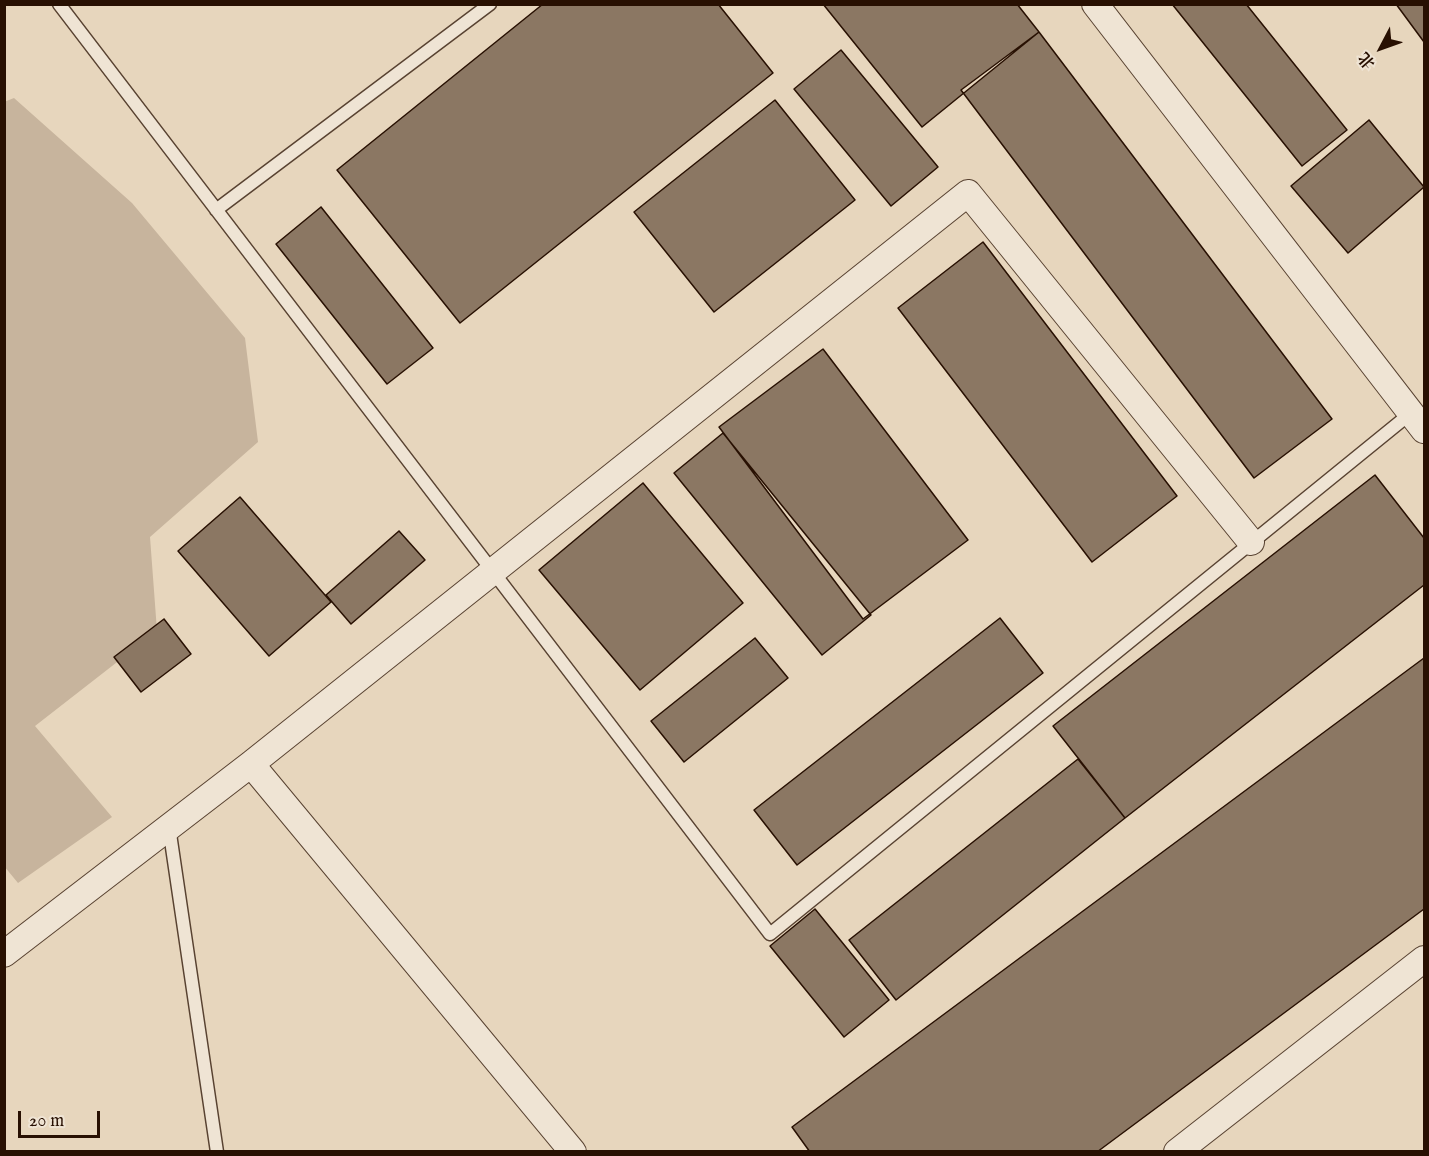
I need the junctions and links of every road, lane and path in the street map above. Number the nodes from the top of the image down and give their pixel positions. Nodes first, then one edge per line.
1 (59, 4) edge
2 (490, 4) edge
3 (1095, 4) edge
4 (216, 210) junction
5 (1418, 422) edge
6 (1251, 542) junction
7 (492, 572) junction
8 (251, 764) junction
9 (169, 827) junction
10 (4, 954) edge
11 (1425, 959) edge
12 (1189, 1148) edge
13 (217, 1152) edge
14 (573, 1152) edge

1 - 4 lane
2 - 4 lane
3 - 5 street
4 - 7 lane
5 - 6 lane
6 - 7 street
6 - 7 lane
7 - 8 street
8 - 9 street
8 - 14 street
9 - 10 street
9 - 13 lane
11 - 12 street

